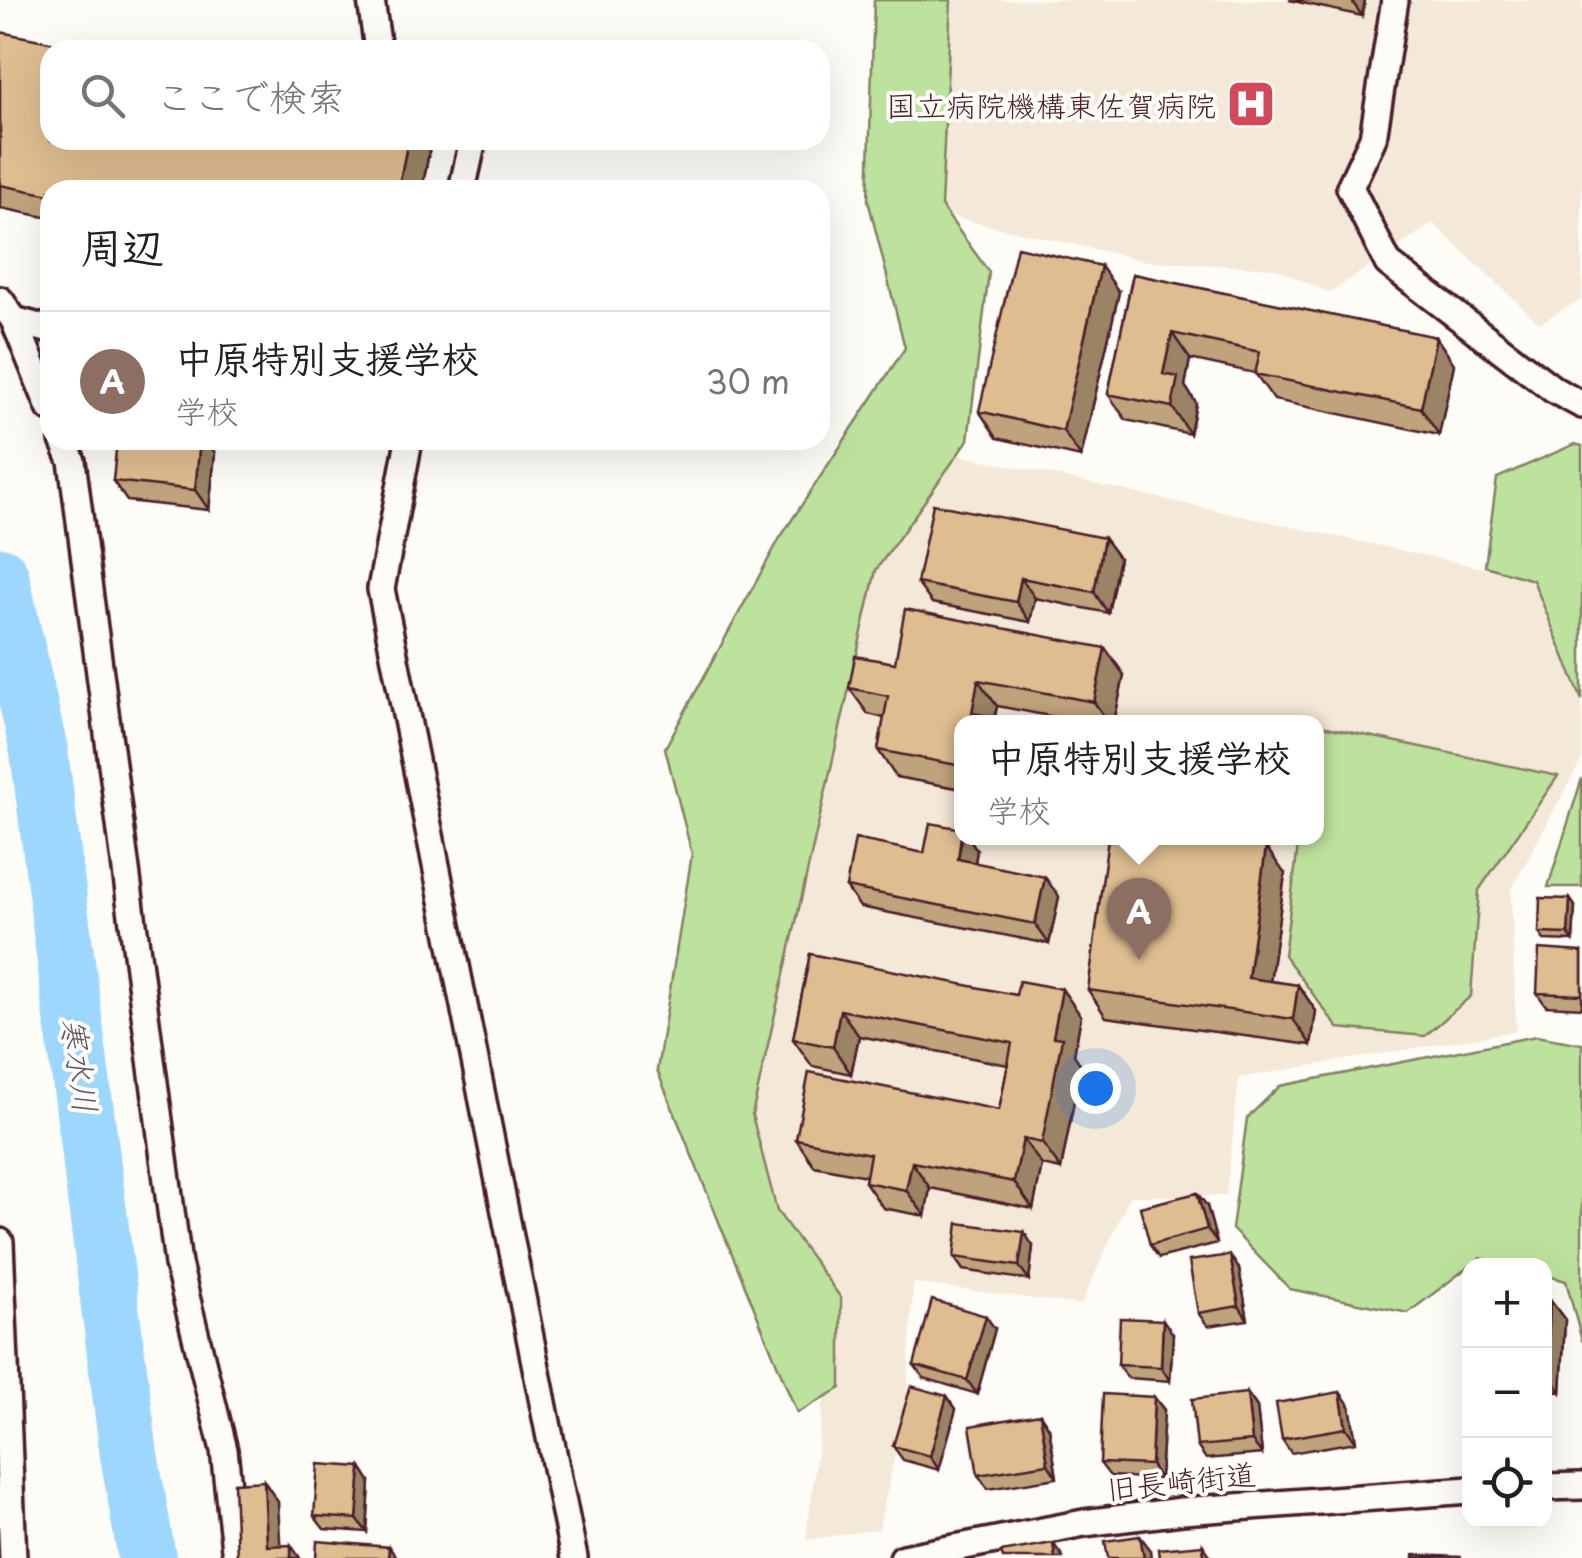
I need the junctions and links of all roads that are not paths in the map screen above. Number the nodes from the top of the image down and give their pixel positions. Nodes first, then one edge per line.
1 (371, 0) edge
2 (1394, 0) edge
3 (377, 40) edge
4 (471, 150) edge
5 (464, 180) edge
6 (7, 310) edge
7 (40, 325) edge
8 (40, 385) edge
9 (1582, 405) edge
10 (66, 450) edge
11 (407, 450) edge
12 (0, 1242) edge
13 (1582, 1486) edge
14 (1552, 1487) edge
15 (1462, 1491) edge
16 (14, 1558) edge
17 (236, 1558) edge
18 (574, 1558) edge
19 (903, 1558) edge

1 - 3 street
2 - 9 street
4 - 5 street
6 - 7 street
6 - 8 street
10 - 17 street
11 - 18 street
12 - 16 street
13 - 14 street
15 - 19 street, 旧長崎街道

